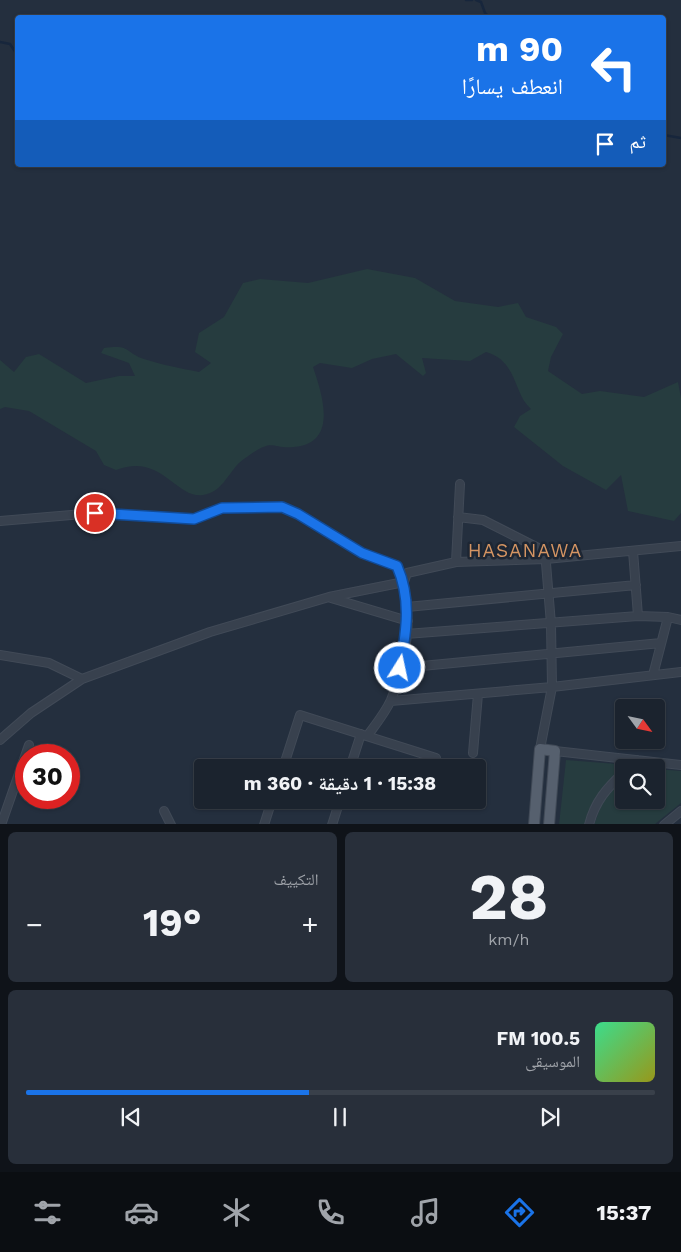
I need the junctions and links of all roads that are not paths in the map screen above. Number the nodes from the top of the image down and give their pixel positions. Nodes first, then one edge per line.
1 (460, 484) dead end
2 (458, 517) junction
3 (0, 520) edge
4 (681, 546) edge
5 (633, 551) junction
6 (545, 555) junction
7 (456, 562) junction
8 (404, 582) junction
9 (636, 585) junction
10 (549, 595) junction
11 (329, 597) junction
12 (407, 606) junction
13 (638, 616) junction
14 (668, 617) junction
15 (681, 620) edge
16 (408, 621) junction
17 (551, 624) junction
18 (406, 634) junction
19 (661, 643) junction
20 (0, 656) edge
21 (551, 656) junction
22 (400, 668) junction
23 (681, 672) edge
24 (653, 675) junction
25 (82, 679) junction
26 (552, 687) junction
27 (478, 694) junction
28 (391, 700) junction
29 (364, 735) junction
30 (0, 740) edge
31 (540, 749) junction
32 (555, 751) junction
33 (473, 753) dead end
34 (436, 758) dead end
35 (286, 759) edge
36 (354, 759) edge
37 (628, 759) edge
38 (665, 763) edge
39 (681, 765) edge
40 (615, 781) edge
41 (15, 784) edge
42 (269, 809) edge
43 (337, 809) edge
44 (164, 811) dead end
45 (681, 811) edge
46 (1, 824) edge
47 (171, 824) edge
48 (264, 824) edge
49 (332, 824) edge
50 (534, 824) edge
51 (550, 824) edge
52 (590, 824) edge
53 (664, 824) edge

1 - 2 street
2 - 6 street
2 - 7 street
3 - 8 street
4 - 5 street
5 - 6 street
5 - 9 street
6 - 7 street
6 - 10 street
7 - 8 street
8 - 11 street
8 - 12 street
9 - 10 street
9 - 13 street
10 - 12 street
10 - 17 street
11 - 16 street
11 - 25 street
12 - 16 street
13 - 14 street
13 - 17 street
14 - 15 street
14 - 19 street
16 - 18 street
17 - 18 street
17 - 21 street
18 - 22 street
19 - 21 street
19 - 24 street
20 - 25 street
21 - 22 street
21 - 26 street
22 - 28 street
23 - 24 street
24 - 26 street
25 - 30 street
26 - 27 street
26 - 31 street
27 - 28 street
27 - 33 street
28 - 29 street
29 - 34 street
29 - 35 street
29 - 36 street
31 - 32 main road
31 - 50 main road
32 - 37 street
32 - 51 main road
38 - 39 street
40 - 52 street
41 - 46 street
42 - 48 street
43 - 49 street
44 - 47 street
45 - 53 street

